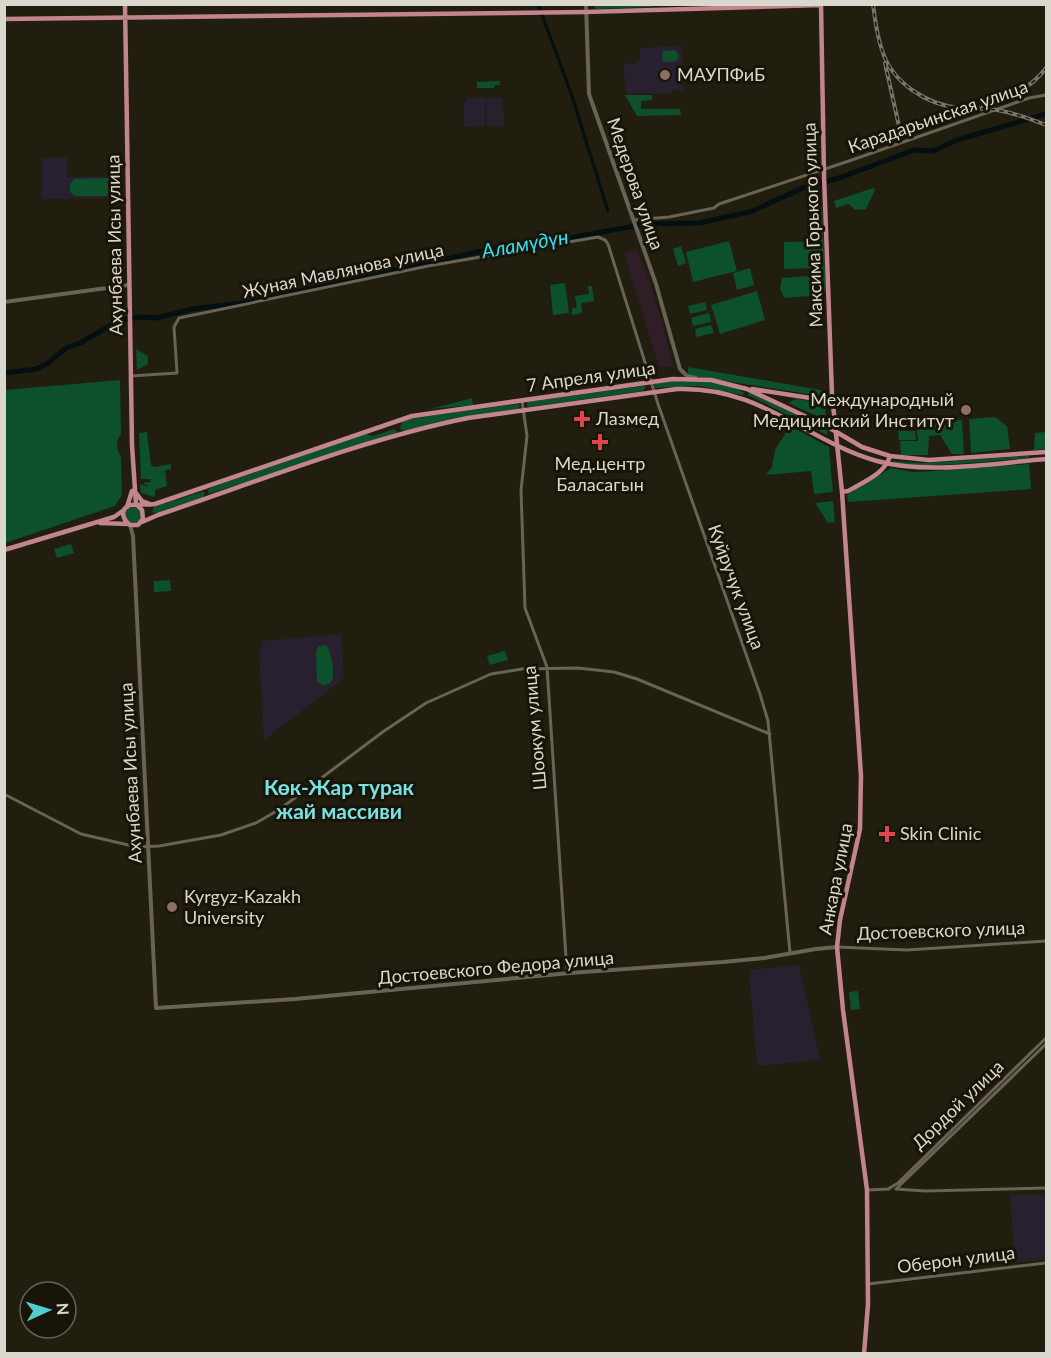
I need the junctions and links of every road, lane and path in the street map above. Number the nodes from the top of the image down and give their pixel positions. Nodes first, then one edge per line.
1 (125, 4) edge
2 (586, 4) edge
3 (821, 5) edge
4 (586, 12) junction
5 (125, 18) junction
6 (4, 19) edge
7 (1047, 95) edge
8 (824, 172) junction
9 (632, 221) junction
10 (605, 240) joint
11 (129, 285) junction
12 (4, 302) edge
13 (680, 369) junction
14 (131, 376) junction
15 (673, 379) junction
16 (700, 380) junction
17 (650, 382) junction
18 (747, 389) junction
19 (654, 392) junction
20 (832, 395) junction
21 (745, 398) junction
22 (522, 401) junction
23 (524, 410) junction
24 (393, 422) junction
25 (835, 432) junction
26 (398, 435) junction
27 (836, 444) junction
28 (1047, 452) edge
29 (1034, 453) junction
30 (890, 456) junction
31 (1047, 459) edge
32 (1034, 460) junction
33 (888, 464) junction
34 (133, 485) junction
35 (205, 488) junction
36 (842, 492) junction
37 (208, 498) junction
38 (152, 505) junction
39 (137, 506) junction
40 (126, 508) junction
41 (91, 524) junction
42 (139, 524) junction
43 (129, 525) junction
44 (133, 536) junction
45 (4, 550) edge
46 (547, 668) junction
47 (770, 734) junction
48 (4, 794) edge
49 (148, 847) junction
50 (1047, 941) edge
51 (837, 947) junction
52 (790, 954) junction
53 (567, 975) junction
54 (156, 1008) joint
55 (1047, 1038) edge
56 (1047, 1044) edge
57 (898, 1188) junction
58 (1047, 1188) edge
59 (888, 1189) junction
60 (867, 1190) junction
61 (1047, 1263) edge
62 (868, 1284) junction
63 (864, 1353) edge

1 - 5 main road, Ахунбаева Исы улица
2 - 4 main road, Медерова улица
3 - 4 main road
3 - 8 main road, Максима Горького улица
4 - 5 main road
4 - 9 main road, Медерова улица
5 - 6 main road
5 - 11 main road, Ахунбаева Исы улица
7 - 8 street, Карадарьинская улица
8 - 9 street, Карадарьинская улица
8 - 20 main road, Максима Горького улица
9 - 13 main road, Медерова улица
10 - 14 street, Жуная Мавлянова улица
10 - 17 street, Куйручук улица
11 - 12 main road
11 - 14 main road, Ахунбаева Исы улица
13 - 15 main road
13 - 16 main road
14 - 34 main road, Ахунбаева Исы улица
15 - 16 main road, 7 Апреля улица
15 - 17 main road, 7 Апреля улица
16 - 18 main road, 7 Апреля улица
17 - 19 street, Куйручук улица
17 - 22 main road, 7 Апреля улица
18 - 20 main road
18 - 21 main road
18 - 25 main road, 7 Апреля улица
19 - 21 main road, 7 Апреля улица
19 - 23 main road, 7 Апреля улица
19 - 47 street, Куйручук улица
20 - 25 main road, Максима Горького улица
21 - 27 main road, 7 Апреля улица
22 - 23 street, Шоокум улица
22 - 24 main road, 7 Апреля улица
23 - 26 main road, 7 Апреля улица
23 - 46 street, Шоокум улица
24 - 26 main road
24 - 35 main road, 7 Апреля улица
25 - 27 main road, Максима Горького улица
25 - 30 main road, 7 Апреля улица
26 - 37 main road, 7 Апреля улица
27 - 33 main road, 7 Апреля улица
27 - 36 main road, Анкара улица
28 - 29 main road, 7 Апреля улица
29 - 30 main road, 7 Апреля улица
29 - 32 main road
30 - 33 main road
31 - 32 main road, 7 Апреля улица
32 - 33 main road, 7 Апреля улица
33 - 36 main road
34 - 38 main road
34 - 39 main road, Ахунбаева Исы улица
34 - 40 main road, Ахунбаева Исы улица
35 - 37 main road
35 - 38 main road, 7 Апреля улица
36 - 51 main road, Анкара улица
37 - 42 main road, 7 Апреля улица
38 - 39 main road, 7 Апреля улица
39 - 40 main road
39 - 42 main road
40 - 41 main road
40 - 43 main road
41 - 43 main road
41 - 45 main road
42 - 43 main road
42 - 44 main road, Ахунбаева Исы улица
43 - 44 main road, Ахунбаева Исы улица
44 - 49 main road, Ахунбаева Исы улица
46 - 47 street
46 - 49 street
46 - 53 street, Шоокум улица
47 - 52 street, Куйручук улица
48 - 49 street
49 - 54 main road, Ахунбаева Исы улица
50 - 51 street, Достоевского улица
51 - 52 main road, Достоевского Федора улица
51 - 60 main road, Анкара улица
52 - 53 main road, Достоевского Федора улица
53 - 54 main road, Достоевского Федора улица
55 - 59 street, Дордой улица
56 - 57 street, Дордой улица
57 - 58 street
57 - 59 street
59 - 60 street
60 - 62 main road, Анкара улица
61 - 62 street, Оберон улица
62 - 63 main road, Анкара улица

